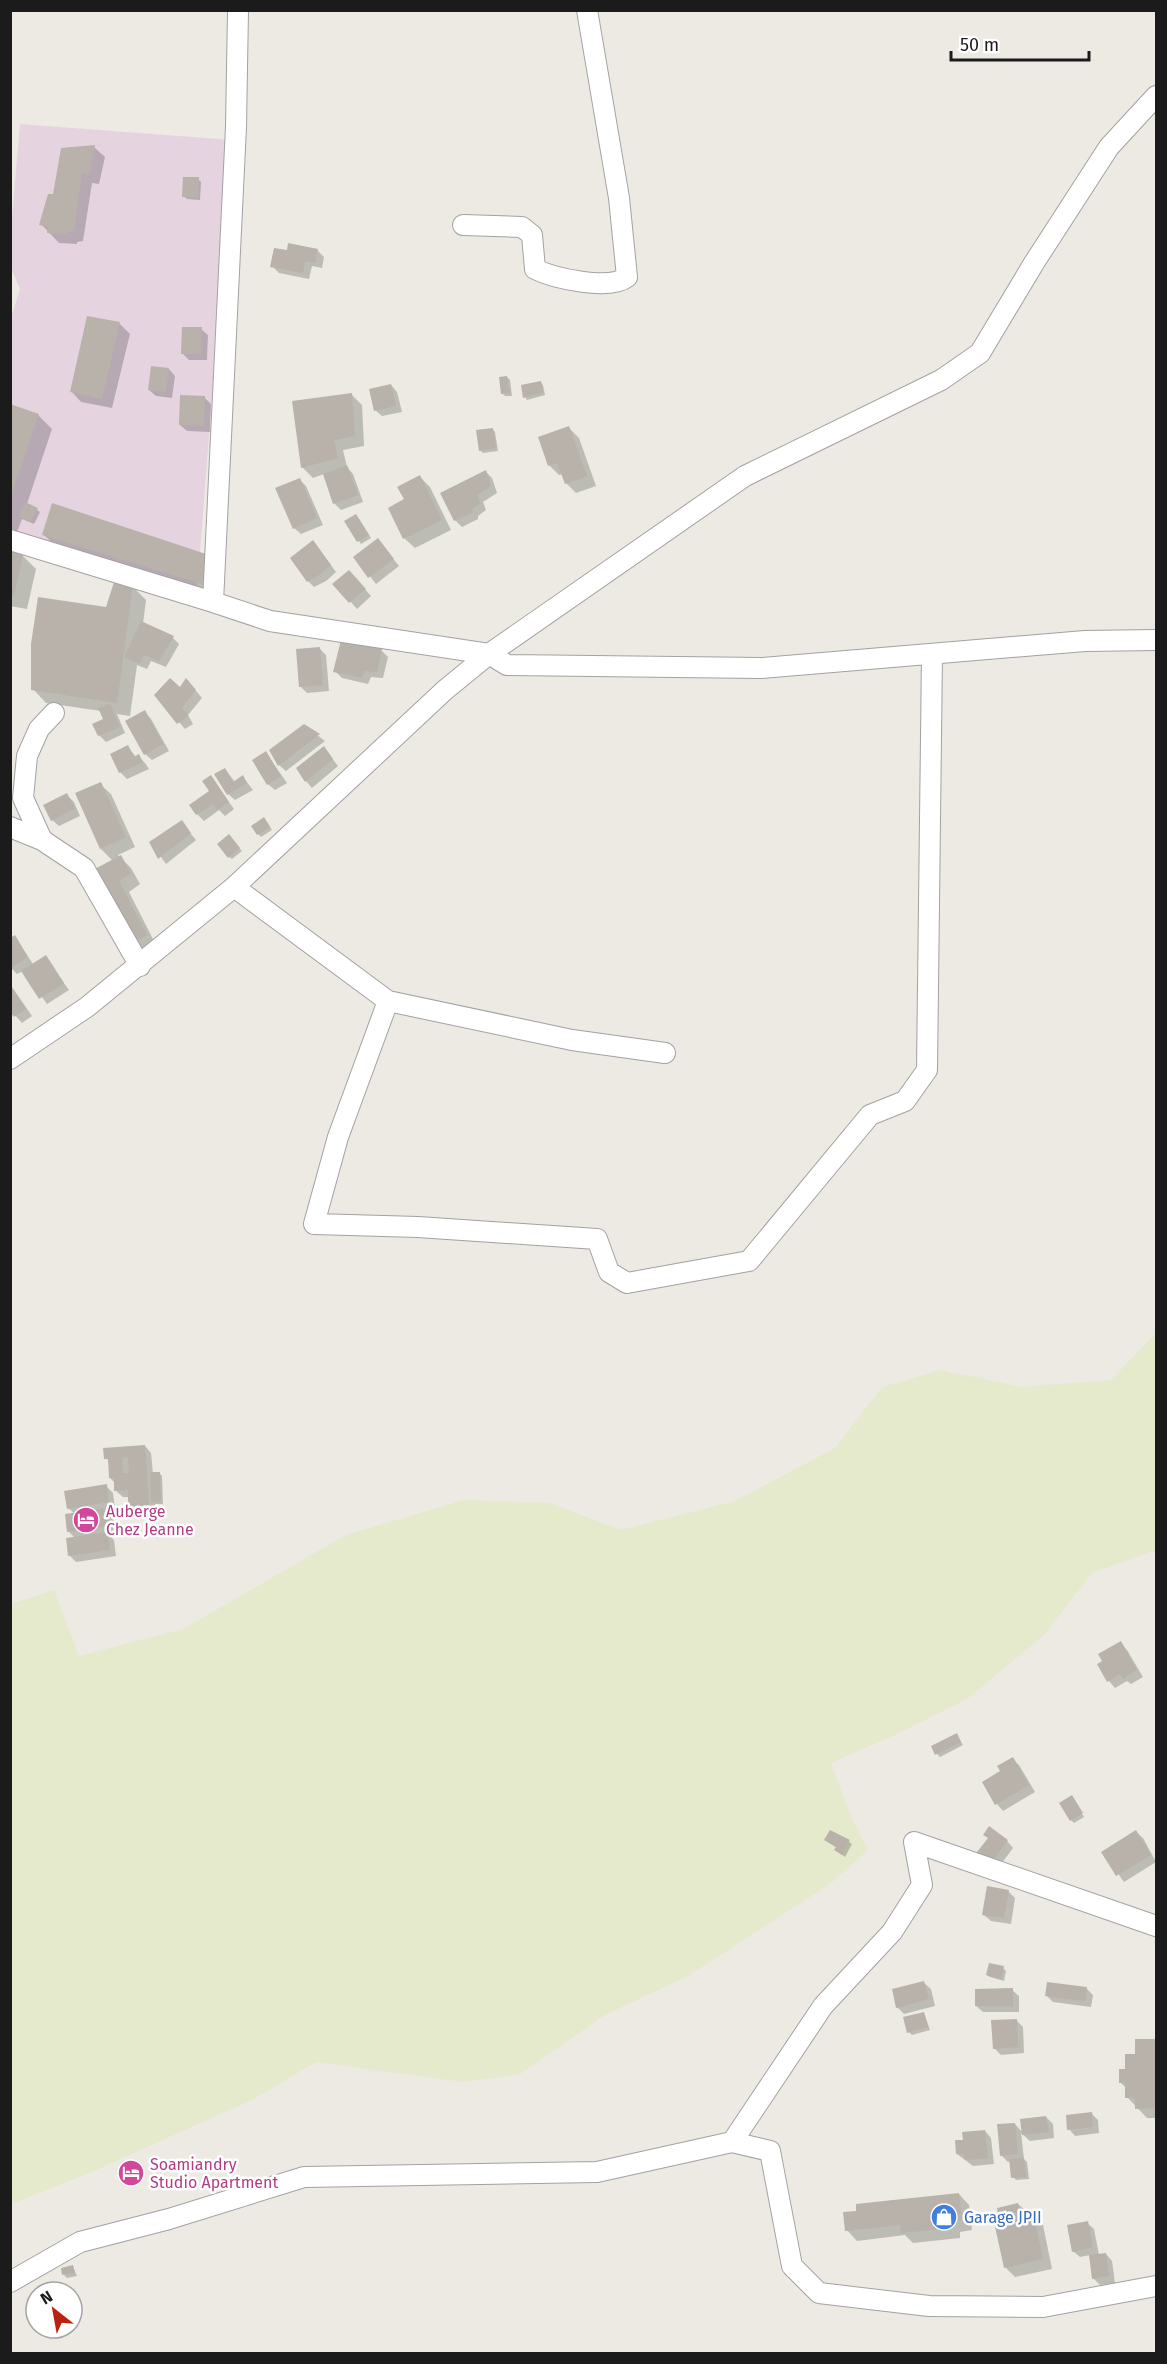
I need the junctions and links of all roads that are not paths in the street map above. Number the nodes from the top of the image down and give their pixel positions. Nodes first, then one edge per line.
1 (238, 10) edge
2 (587, 10) edge
3 (1156, 96) edge
4 (463, 225) dead end
5 (10, 540) edge
6 (213, 602) junction
7 (1156, 640) edge
8 (489, 654) junction
9 (932, 654) junction
10 (54, 713) dead end
11 (10, 827) edge
12 (42, 840) junction
13 (234, 887) junction
14 (140, 966) junction
15 (388, 1001) junction
16 (664, 1053) dead end
17 (10, 1059) edge
18 (1156, 1926) edge
19 (732, 2142) junction
20 (10, 2282) edge
21 (1156, 2286) edge

1 - 6 street
2 - 4 street
3 - 8 street
5 - 6 street
6 - 8 street
7 - 9 street
8 - 9 street
8 - 13 street
9 - 15 street
10 - 12 street
11 - 12 street
12 - 14 street
13 - 14 street
13 - 15 street
14 - 17 street
15 - 16 street
18 - 19 street
19 - 20 street
19 - 21 street

